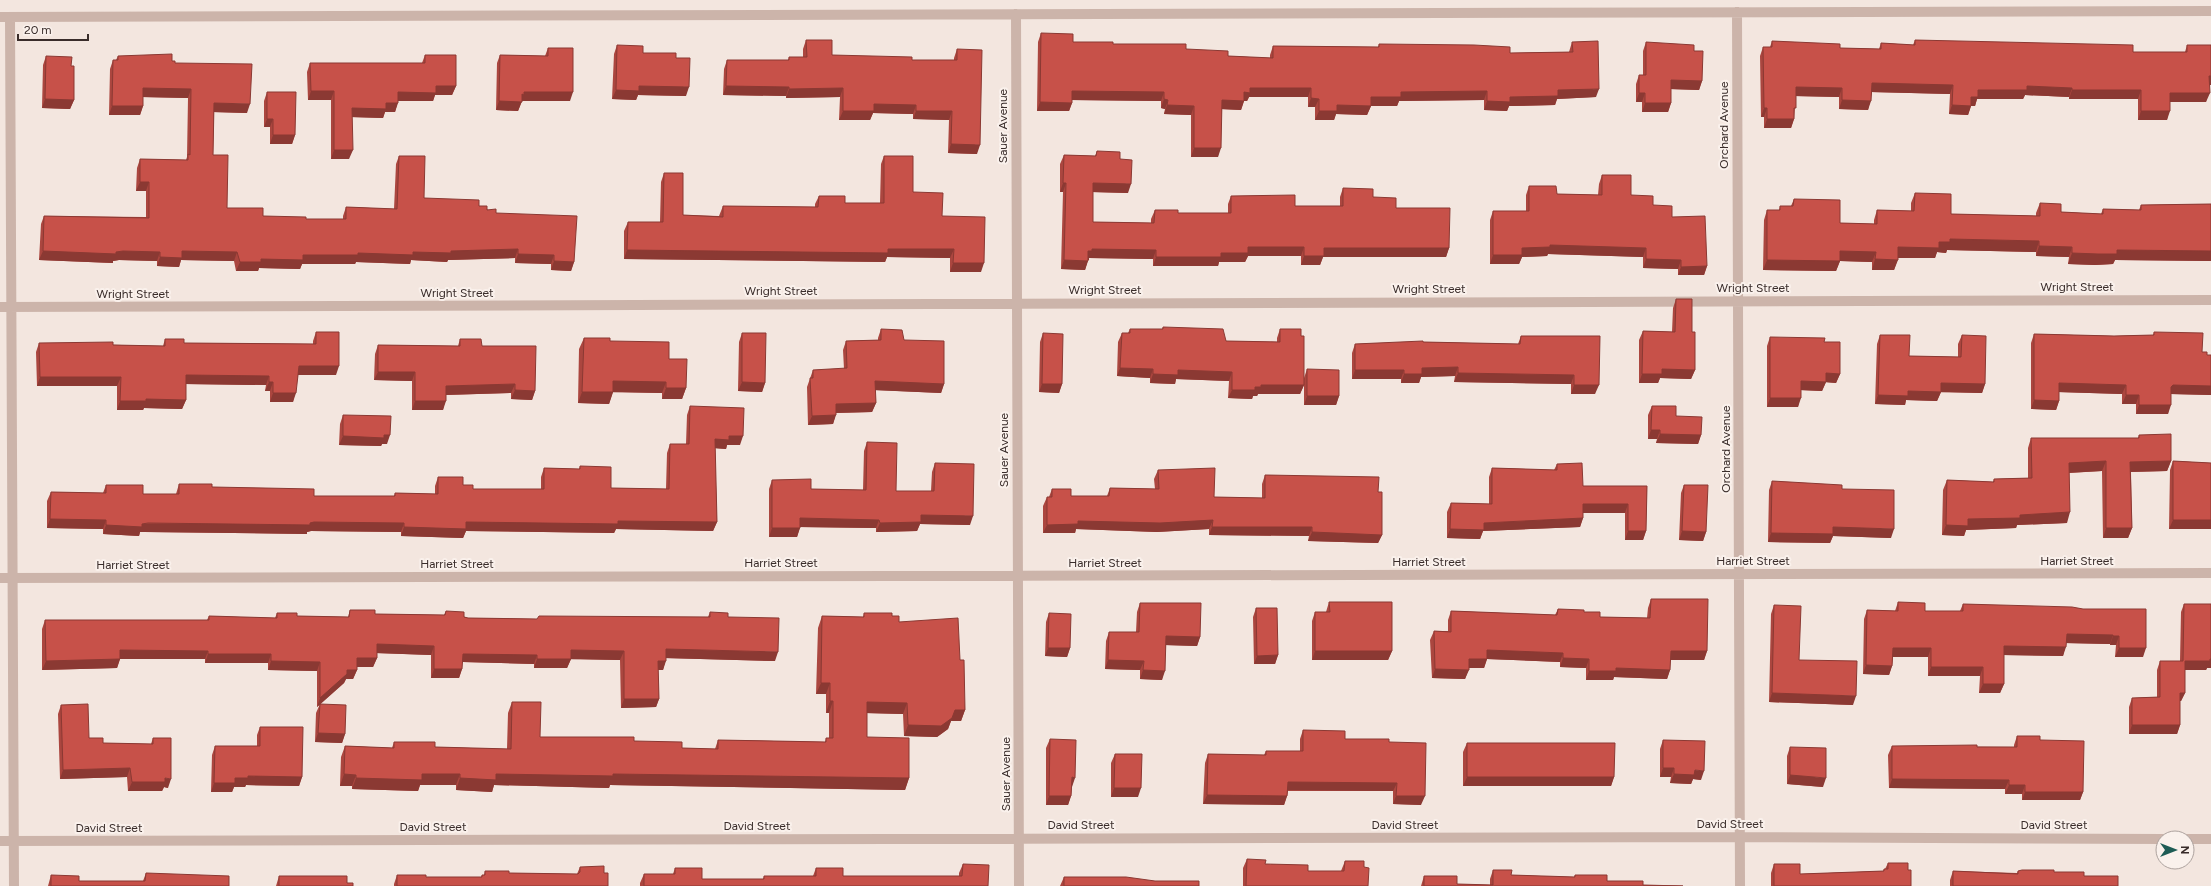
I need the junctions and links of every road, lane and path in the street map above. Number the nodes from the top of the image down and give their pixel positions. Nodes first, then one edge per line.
1 (2211, 11) edge
2 (1736, 12) junction
3 (1016, 14) junction
4 (5, 17) edge
5 (2211, 300) edge
6 (1738, 302) junction
7 (1017, 303) junction
8 (0, 308) edge
9 (12, 308) junction
10 (2211, 573) edge
11 (1739, 574) junction
12 (1017, 576) junction
13 (0, 578) edge
14 (13, 578) junction
15 (1740, 837) junction
16 (1019, 838) junction
17 (2155, 839) edge
18 (2195, 839) edge
19 (2211, 839) edge
20 (0, 841) edge
21 (14, 841) junction
22 (14, 886) edge
23 (1019, 886) edge
24 (1740, 886) edge

1 - 2 street
2 - 3 street
2 - 6 street, Orchard Avenue
3 - 4 street
3 - 7 street, Sauer Avenue
4 - 9 street
5 - 6 street, Wright Street
6 - 7 street, Wright Street
6 - 11 street, Orchard Avenue
7 - 9 street, Wright Street
7 - 12 street, Sauer Avenue
8 - 9 street, Wright Street
9 - 14 street
10 - 11 street, Harriet Street
11 - 12 street, Harriet Street
11 - 15 street, Orchard Avenue
12 - 14 street, Harriet Street
12 - 16 street, Sauer Avenue
13 - 14 street, Harriet Street
14 - 21 street
15 - 16 street, David Street
15 - 17 street, David Street
15 - 24 street, Orchard Avenue
16 - 21 street, David Street
16 - 23 street, Sauer Avenue
18 - 19 street
20 - 21 street, David Street
21 - 22 street

